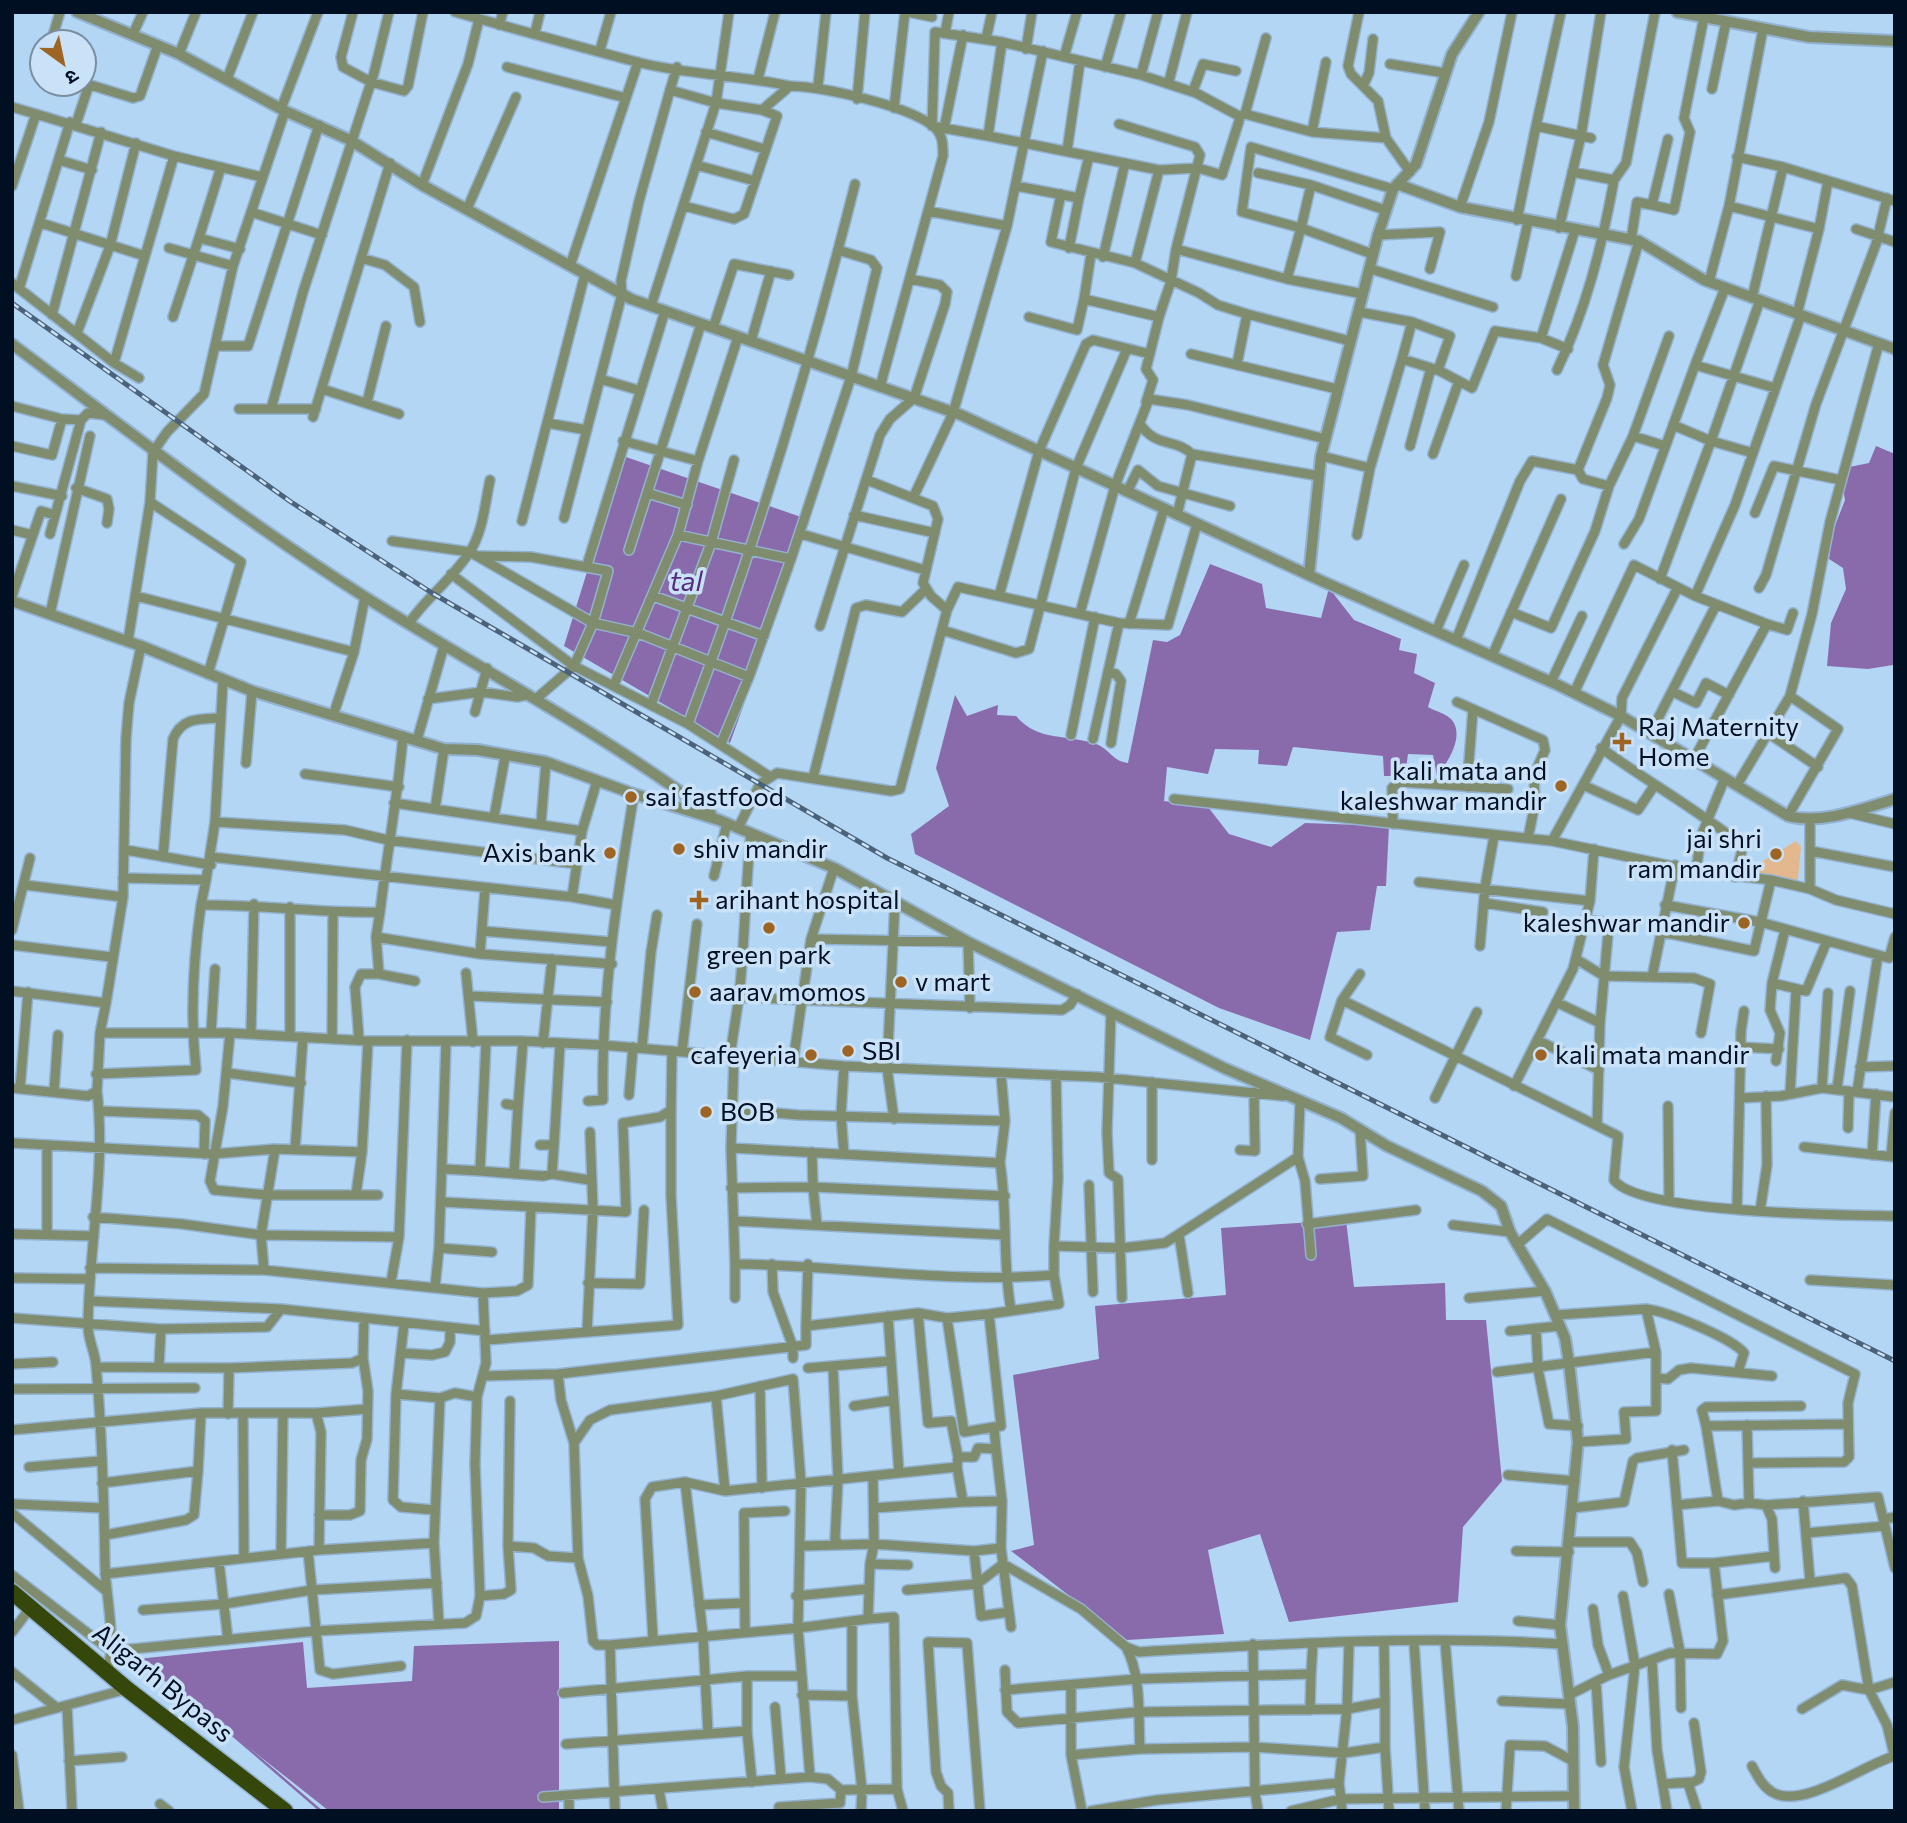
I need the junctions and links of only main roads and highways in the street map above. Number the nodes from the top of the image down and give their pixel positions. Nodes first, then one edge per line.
1 (12, 1592) edge
2 (285, 1811) edge

1 - 2 highway, Aligarh Bypass

